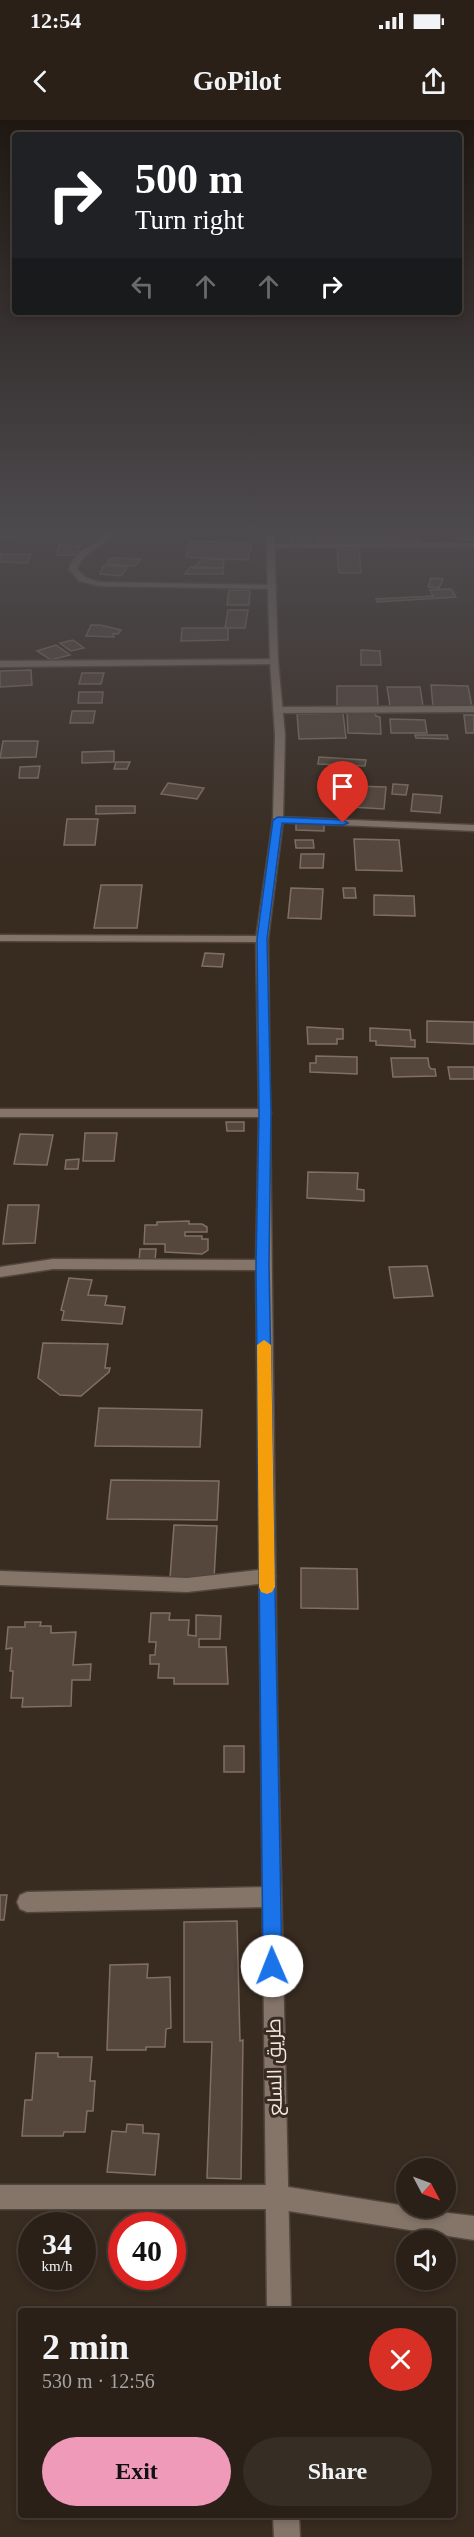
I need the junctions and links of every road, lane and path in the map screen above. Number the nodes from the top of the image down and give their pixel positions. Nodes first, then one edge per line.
1 (274, 641) edge
2 (274, 661) junction
3 (0, 664) edge
4 (474, 709) edge
5 (278, 710) junction
6 (278, 820) junction
7 (474, 828) edge
8 (0, 939) edge
9 (262, 939) junction
10 (0, 1113) edge
11 (265, 1113) junction
12 (263, 1265) junction
13 (0, 1272) edge
14 (267, 1576) junction
15 (0, 1578) edge
16 (271, 1897) junction
17 (27, 1902) dead end
18 (276, 2196) junction
19 (0, 2197) edge
20 (474, 2228) edge
21 (279, 2308) edge
22 (286, 2518) edge
23 (287, 2537) edge

1 - 2 street, طريق السلع
2 - 3 street
2 - 5 street, طريق السلع
4 - 5 street
5 - 6 street, طريق السلع
6 - 7 street
6 - 9 street, طريق السلع
8 - 9 street
9 - 11 street, طريق السلع
10 - 11 street
11 - 12 street, طريق السلع
12 - 13 street
12 - 14 street, طريق السلع
14 - 15 street
14 - 16 street, طريق السلع
16 - 17 street
16 - 18 street, طريق السلع
18 - 19 street
18 - 20 street
18 - 21 street, طريق السلع
22 - 23 street

